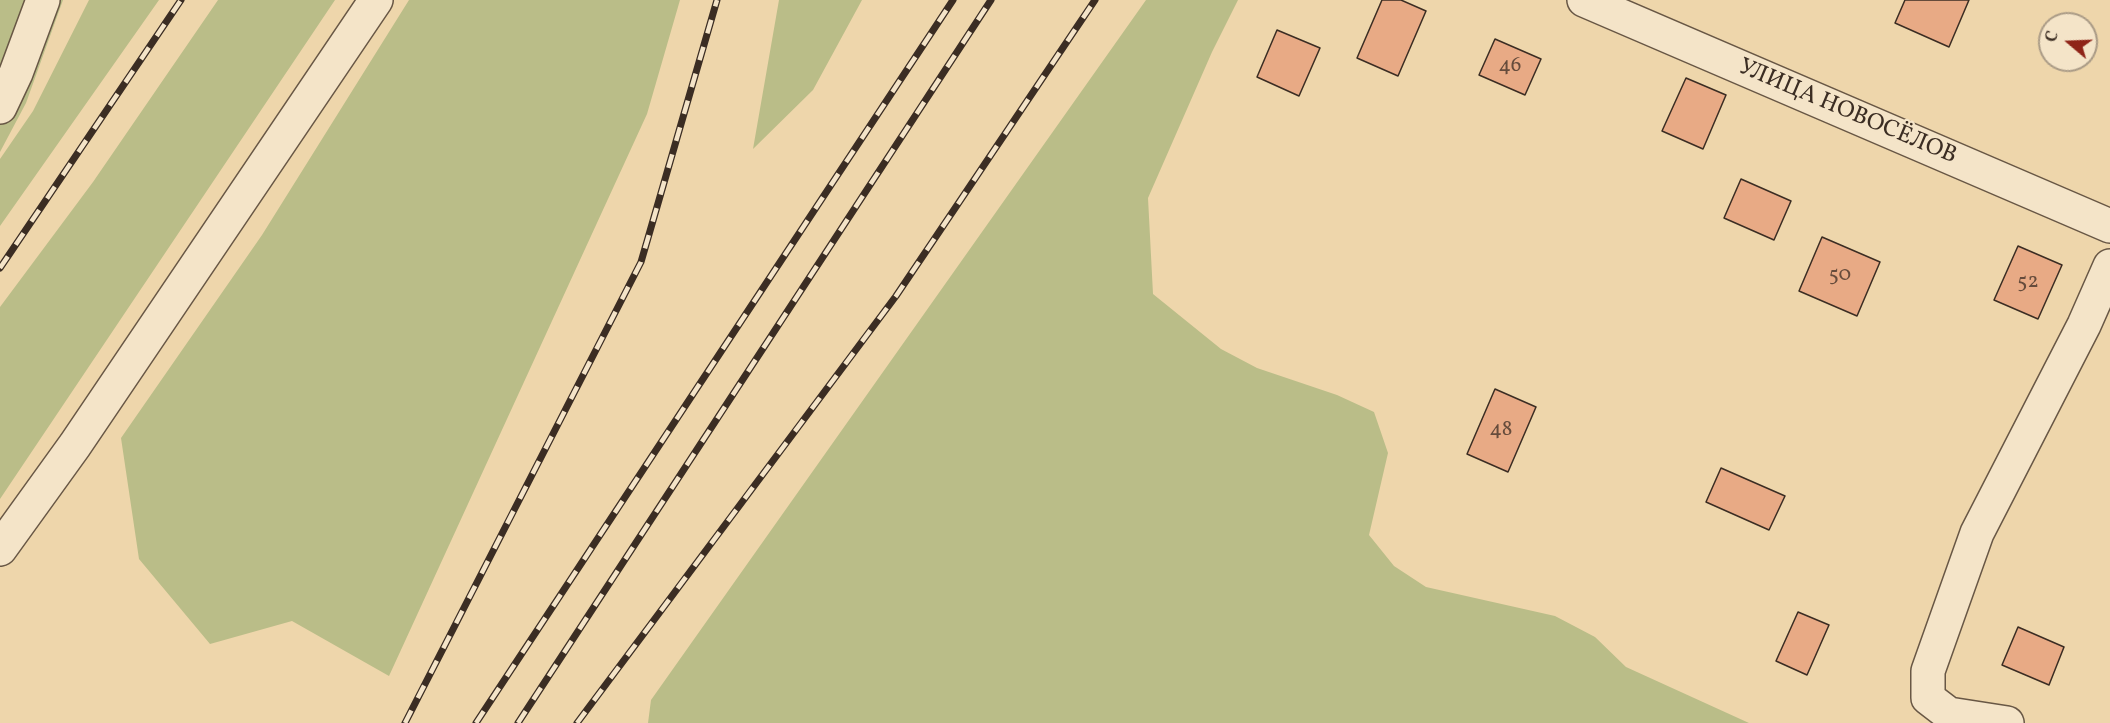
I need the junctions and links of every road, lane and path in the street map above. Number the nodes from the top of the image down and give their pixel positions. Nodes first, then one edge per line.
1 (43, 0) edge
2 (376, 0) edge
3 (1584, 0) edge
4 (0, 107) edge
5 (2110, 226) edge
6 (2110, 266) edge
7 (0, 549) edge
8 (2007, 723) edge

1 - 4 street
2 - 7 street
3 - 5 street, УЛИЦА НОВОСЁЛОВ
6 - 8 street

